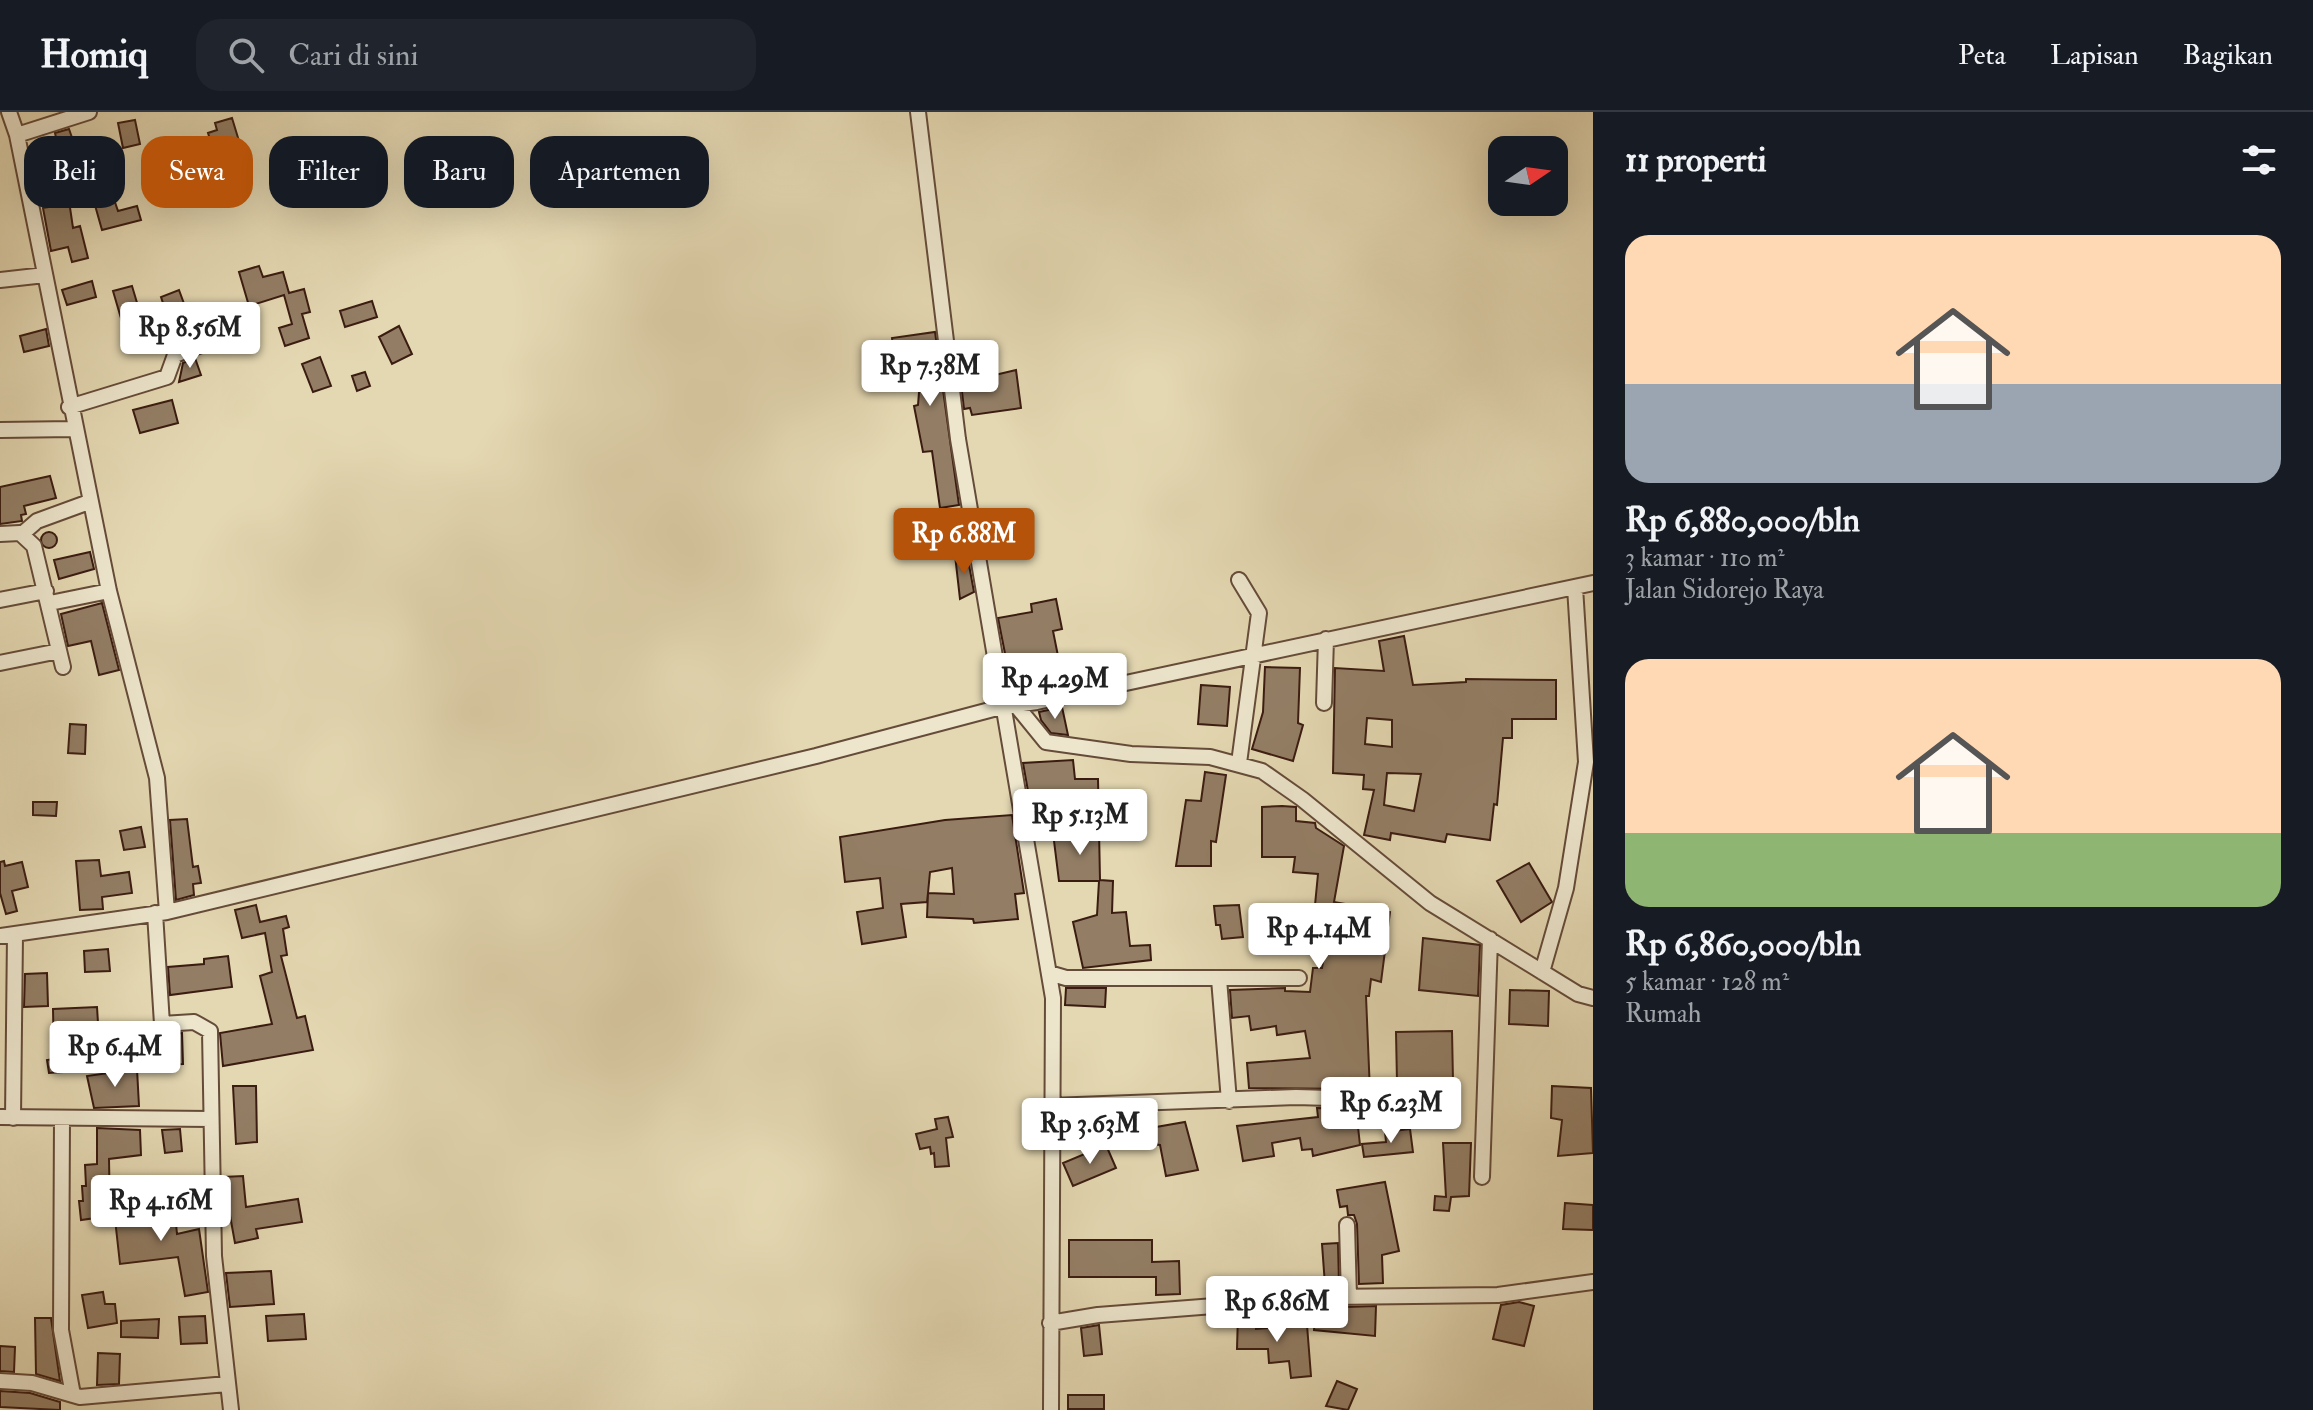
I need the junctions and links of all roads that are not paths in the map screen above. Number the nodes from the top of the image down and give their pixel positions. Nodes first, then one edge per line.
1 (9, 112) edge
2 (89, 112) edge
3 (918, 112) edge
4 (17, 135) junction
5 (45, 275) junction
6 (0, 280) edge
7 (206, 343) dead end
8 (69, 407) junction
9 (73, 429) junction
10 (0, 430) edge
11 (89, 502) junction
12 (0, 534) edge
13 (22, 534) junction
14 (1239, 580) dead end
15 (1593, 583) edge
16 (1575, 587) junction
17 (109, 591) junction
18 (48, 597) junction
19 (0, 600) edge
20 (1326, 639) junction
21 (59, 651) junction
22 (1255, 654) junction
23 (0, 663) edge
24 (63, 667) dead end
25 (1324, 703) dead end
26 (1008, 706) junction
27 (1239, 763) junction
28 (161, 912) junction
29 (7, 935) edge
30 (1490, 939) junction
31 (1542, 972) junction
32 (1049, 973) junction
33 (1299, 978) dead end
34 (1219, 979) junction
35 (1593, 998) edge
36 (1363, 1099) dead end
37 (1229, 1101) junction
38 (1050, 1106) junction
39 (6, 1118) edge
40 (62, 1119) junction
41 (211, 1119) junction
42 (1482, 1177) dead end
43 (1347, 1225) dead end
44 (1593, 1282) edge
45 (1349, 1297) junction
46 (1050, 1323) junction
47 (0, 1381) edge
48 (227, 1384) junction
49 (73, 1395) junction
50 (231, 1410) edge
51 (1051, 1410) edge

1 - 4 street
2 - 4 street
3 - 26 street
4 - 5 street
5 - 6 street
5 - 8 street
7 - 8 street
8 - 9 street
9 - 10 street
9 - 11 street
11 - 13 street
11 - 17 street
12 - 13 street
13 - 18 street
14 - 22 street
15 - 16 street
16 - 20 street
16 - 31 street
17 - 18 street
17 - 28 street
18 - 19 street
18 - 21 street
20 - 22 street
20 - 25 street
21 - 23 street
21 - 24 street
22 - 26 street
22 - 27 street
26 - 27 street
26 - 28 street
26 - 32 street
27 - 30 street
28 - 29 street
28 - 41 street
29 - 39 street
30 - 31 street
30 - 42 street
31 - 35 street
32 - 34 street
32 - 38 street
33 - 34 street
34 - 37 street
36 - 37 street
37 - 38 street
38 - 46 street
39 - 40 street
40 - 41 street
40 - 49 street
41 - 48 street
43 - 45 street
44 - 45 street
45 - 46 street
46 - 51 street
47 - 49 street
48 - 49 street
48 - 50 street

